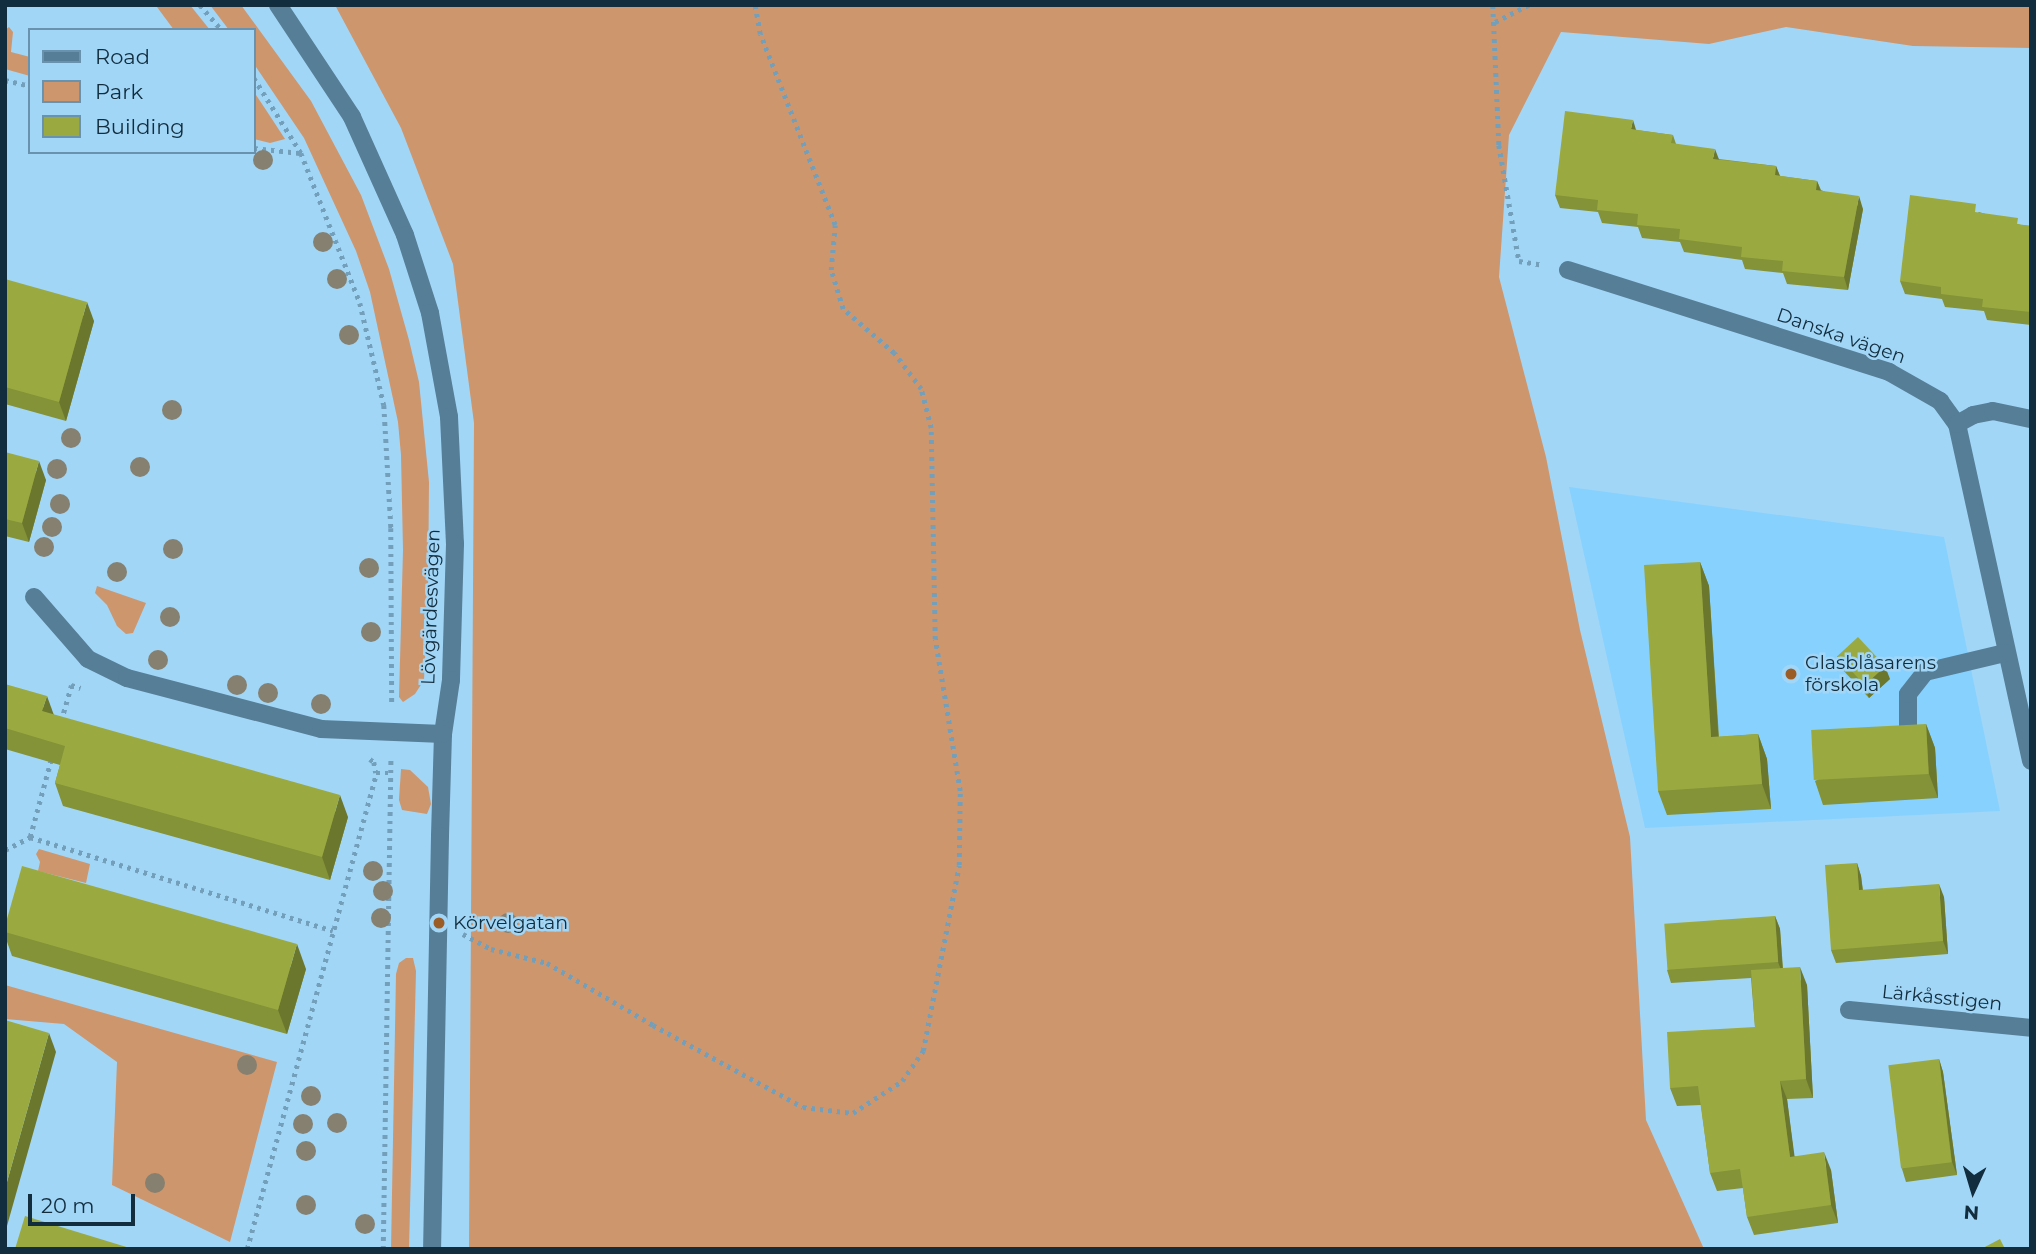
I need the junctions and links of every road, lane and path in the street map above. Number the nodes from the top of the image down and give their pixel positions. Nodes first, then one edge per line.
1 (200, 5) edge
2 (278, 5) edge
3 (755, 5) edge
4 (1493, 5) edge
5 (1529, 5) edge
6 (1495, 22) junction
7 (220, 28) edge
8 (5, 80) edge
9 (256, 81) edge
10 (28, 86) edge
11 (256, 148) edge
12 (301, 153) junction
13 (1568, 270) joint
14 (2031, 419) edge
15 (1958, 424) junction
16 (34, 597) dead end
17 (2005, 653) junction
18 (84, 689) dead end
19 (61, 723) edge
20 (1908, 727) edge
21 (392, 734) junction
22 (443, 734) junction
23 (54, 748) edge
24 (362, 757) dead end
25 (2031, 761) edge
26 (376, 773) junction
27 (391, 773) junction
28 (30, 837) junction
29 (5, 850) edge
30 (334, 931) junction
31 (461, 932) dead end
32 (1849, 1010) dead end
33 (2031, 1028) edge
34 (247, 1249) edge
35 (383, 1249) edge
36 (432, 1249) edge

1 - 7 path
2 - 22 street, Lövgärdesvägen
3 - 31 path
4 - 6 path
5 - 6 path
6 - 13 path
8 - 10 path
9 - 12 path
11 - 12 path
12 - 21 path
13 - 15 street, Danska vägen
14 - 15 street
15 - 17 street
16 - 21 street
17 - 20 street
17 - 25 street
18 - 19 path
21 - 22 street
21 - 27 path
22 - 36 street, Lövgärdesvägen
23 - 28 path
24 - 26 path
26 - 27 path
26 - 30 path
27 - 35 path
28 - 29 path
28 - 30 path
30 - 34 path
32 - 33 street, Lärkåsstigen

